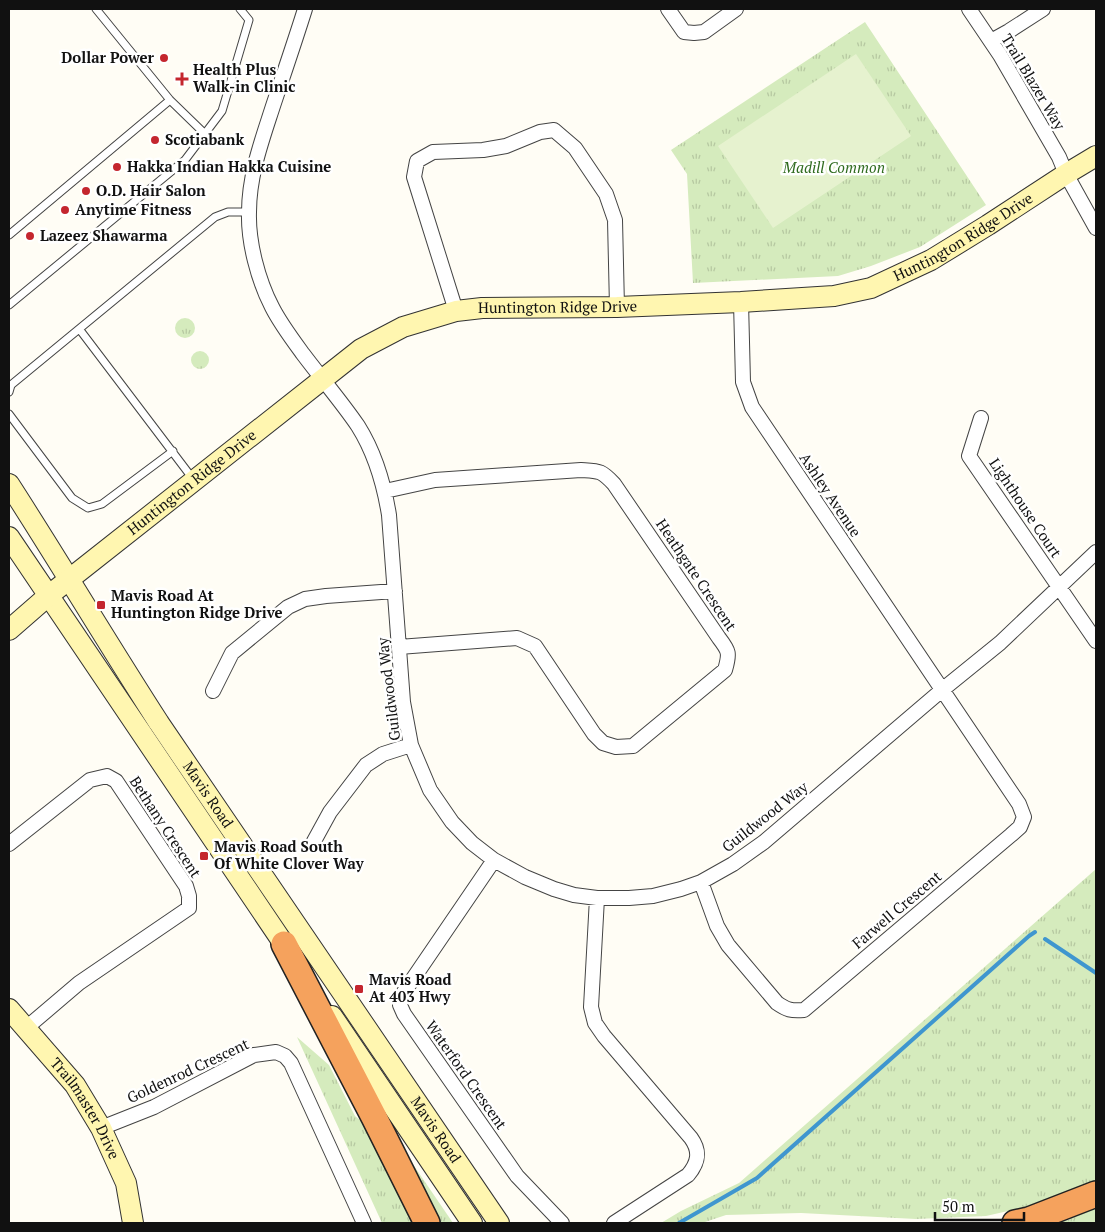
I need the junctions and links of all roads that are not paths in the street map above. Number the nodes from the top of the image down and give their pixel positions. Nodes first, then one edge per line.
1 (96, 9) edge
2 (240, 9) edge
3 (305, 9) edge
4 (668, 9) edge
5 (736, 9) edge
6 (969, 9) edge
7 (1043, 9) edge
8 (991, 42) junction
9 (170, 100) junction
10 (204, 133) junction
11 (1096, 156) edge
12 (1066, 174) junction
13 (249, 212) junction
14 (1096, 228) edge
15 (9, 235) edge
16 (741, 302) junction
17 (9, 305) edge
18 (617, 307) junction
19 (456, 311) junction
20 (80, 330) junction
21 (323, 379) junction
22 (9, 392) edge
23 (9, 414) edge
24 (981, 418) dead end
25 (172, 451) junction
26 (194, 481) junction
27 (9, 484) edge
28 (385, 491) junction
29 (9, 537) edge
30 (1096, 552) edge
31 (70, 579) junction
32 (1059, 587) junction
33 (395, 591) junction
34 (48, 596) junction
35 (9, 630) edge
36 (1096, 641) edge
37 (399, 647) junction
38 (942, 690) junction
39 (213, 691) dead end
40 (411, 745) junction
41 (313, 843) dead end
42 (9, 844) edge
43 (494, 860) junction
44 (701, 882) junction
45 (596, 898) junction
46 (284, 944) junction
47 (9, 1009) edge
48 (25, 1029) junction
49 (101, 1128) junction
50 (1096, 1194) edge
51 (133, 1223) edge
52 (364, 1223) edge
53 (427, 1223) edge
54 (472, 1223) edge
55 (499, 1223) edge
56 (562, 1223) edge
57 (614, 1223) edge
58 (1015, 1223) edge

1 - 9 lane
2 - 10 lane
3 - 13 street, Guildwood Way
4 - 5 street
6 - 8 street, Trail Blazer Way
7 - 8 street
8 - 12 street, Trail Blazer Way
9 - 10 lane
9 - 15 lane
10 - 17 lane
11 - 12 main road, Huntington Ridge Drive
12 - 14 street
12 - 16 main road, Huntington Ridge Drive
13 - 20 lane
13 - 21 street, Guildwood Way
16 - 18 main road, Huntington Ridge Drive
16 - 38 street, Ashley Avenue
18 - 19 main road, Huntington Ridge Drive
18 - 19 street
19 - 21 main road, Huntington Ridge Drive
20 - 22 lane
20 - 25 lane
21 - 26 main road, Huntington Ridge Drive
21 - 28 street, Guildwood Way
23 - 25 lane
24 - 32 street, Lighthouse Court
25 - 26 lane
26 - 31 main road, Huntington Ridge Drive
27 - 31 main road, Mavis Road
28 - 33 street, Guildwood Way
28 - 37 street, Heathgate Crescent
29 - 34 main road, Mavis Road
30 - 32 street, Guildwood Way
31 - 34 main road, Huntington Ridge Drive
31 - 55 main road, Mavis Road
32 - 36 street
32 - 38 street, Guildwood Way
33 - 37 street, Guildwood Way
33 - 39 street
34 - 35 main road, Huntington Ridge Drive
34 - 46 main road, Mavis Road
37 - 40 street, Guildwood Way
38 - 44 street, Guildwood Way
38 - 44 street, Farwell Crescent
40 - 41 street
40 - 43 street, Guildwood Way
42 - 48 street, Bethany Crescent
43 - 45 street, Guildwood Way
43 - 56 street, Waterford Crescent
44 - 45 street, Guildwood Way
45 - 57 street
46 - 53 highway
46 - 54 main road, Mavis Road
47 - 48 main road, Trailmaster Drive
48 - 49 main road, Trailmaster Drive
49 - 51 main road, Trailmaster Drive
49 - 52 street, Goldenrod Crescent
50 - 58 highway

